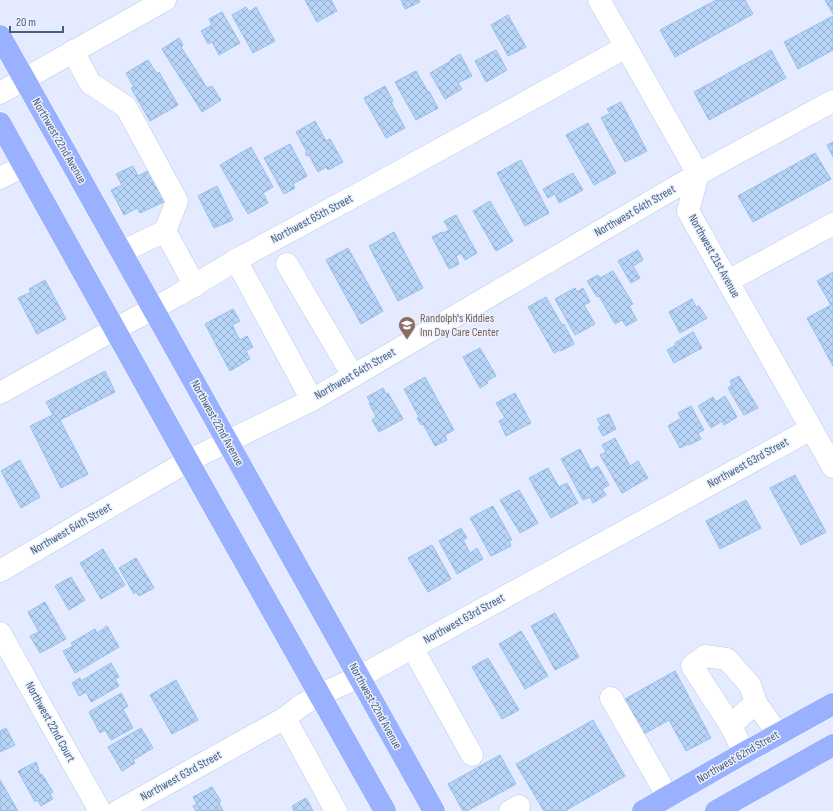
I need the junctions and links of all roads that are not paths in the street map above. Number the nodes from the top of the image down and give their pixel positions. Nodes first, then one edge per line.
1 (165, 0) edge
2 (599, 0) edge
3 (0, 36) edge
4 (626, 47) junction
5 (74, 51) junction
6 (24, 79) junction
7 (0, 92) edge
8 (833, 101) edge
9 (0, 123) edge
10 (24, 166) junction
11 (698, 174) junction
12 (0, 178) edge
13 (833, 224) edge
14 (165, 231) junction
15 (122, 252) junction
16 (236, 260) junction
17 (287, 264) dead end
18 (728, 281) junction
19 (195, 286) junction
20 (154, 309) junction
21 (115, 329) junction
22 (353, 376) junction
23 (0, 393) edge
24 (312, 400) junction
25 (812, 429) junction
26 (227, 442) junction
27 (188, 461) junction
28 (833, 467) edge
29 (0, 570) edge
30 (0, 633) edge
31 (412, 647) junction
32 (359, 677) junction
33 (320, 695) junction
34 (611, 698) dead end
35 (756, 703) junction
36 (833, 704) edge
37 (285, 718) junction
38 (731, 726) junction
39 (778, 734) junction
40 (833, 746) edge
41 (744, 753) junction
42 (472, 754) dead end
43 (668, 797) junction
44 (100, 811) edge
45 (118, 811) edge
46 (336, 811) edge
47 (384, 811) edge
48 (434, 811) edge
49 (643, 811) edge
50 (716, 811) edge

1 - 5 street
2 - 4 street
3 - 6 main road, Northwest 22nd Avenue
4 - 11 street
4 - 16 street, Northwest 65th Street
5 - 6 street
5 - 14 street
6 - 7 street
6 - 15 main road, Northwest 22nd Avenue
8 - 11 street, Northwest 64th Street
9 - 10 main road
10 - 12 street
10 - 21 main road
11 - 18 street, Northwest 21st Avenue
11 - 22 street, Northwest 64th Street
13 - 18 street
14 - 15 street
14 - 19 street
15 - 20 main road, Northwest 22nd Avenue
16 - 19 street, Northwest 65th Street
16 - 24 street
17 - 22 street
18 - 25 street, Northwest 21st Avenue
19 - 20 street, Northwest 65th Street
20 - 21 street, Northwest 65th Street
20 - 26 main road, Northwest 22nd Avenue
21 - 23 street, Northwest 65th Street
21 - 27 main road
22 - 24 street, Northwest 64th Street
24 - 26 street, Northwest 64th Street
25 - 28 street, Northwest 21st Avenue
25 - 31 street, Northwest 63rd Street
26 - 27 street, Northwest 64th Street
26 - 32 main road, Northwest 22nd Avenue
27 - 29 street, Northwest 64th Street
27 - 33 main road
30 - 44 street, Northwest 22nd Court
31 - 32 street, Northwest 63rd Street
31 - 42 street
32 - 33 street, Northwest 63rd Street
32 - 48 main road, Northwest 22nd Avenue
33 - 37 street, Northwest 63rd Street
33 - 47 main road
34 - 43 street
35 - 38 street
35 - 38 street
35 - 39 street
36 - 39 main road, Northwest 62nd Street
37 - 45 street, Northwest 63rd Street
37 - 46 street
38 - 41 street
39 - 41 main road, Northwest 62nd Street
40 - 50 main road
41 - 43 main road, Northwest 62nd Street
43 - 49 main road, Northwest 62nd Street

